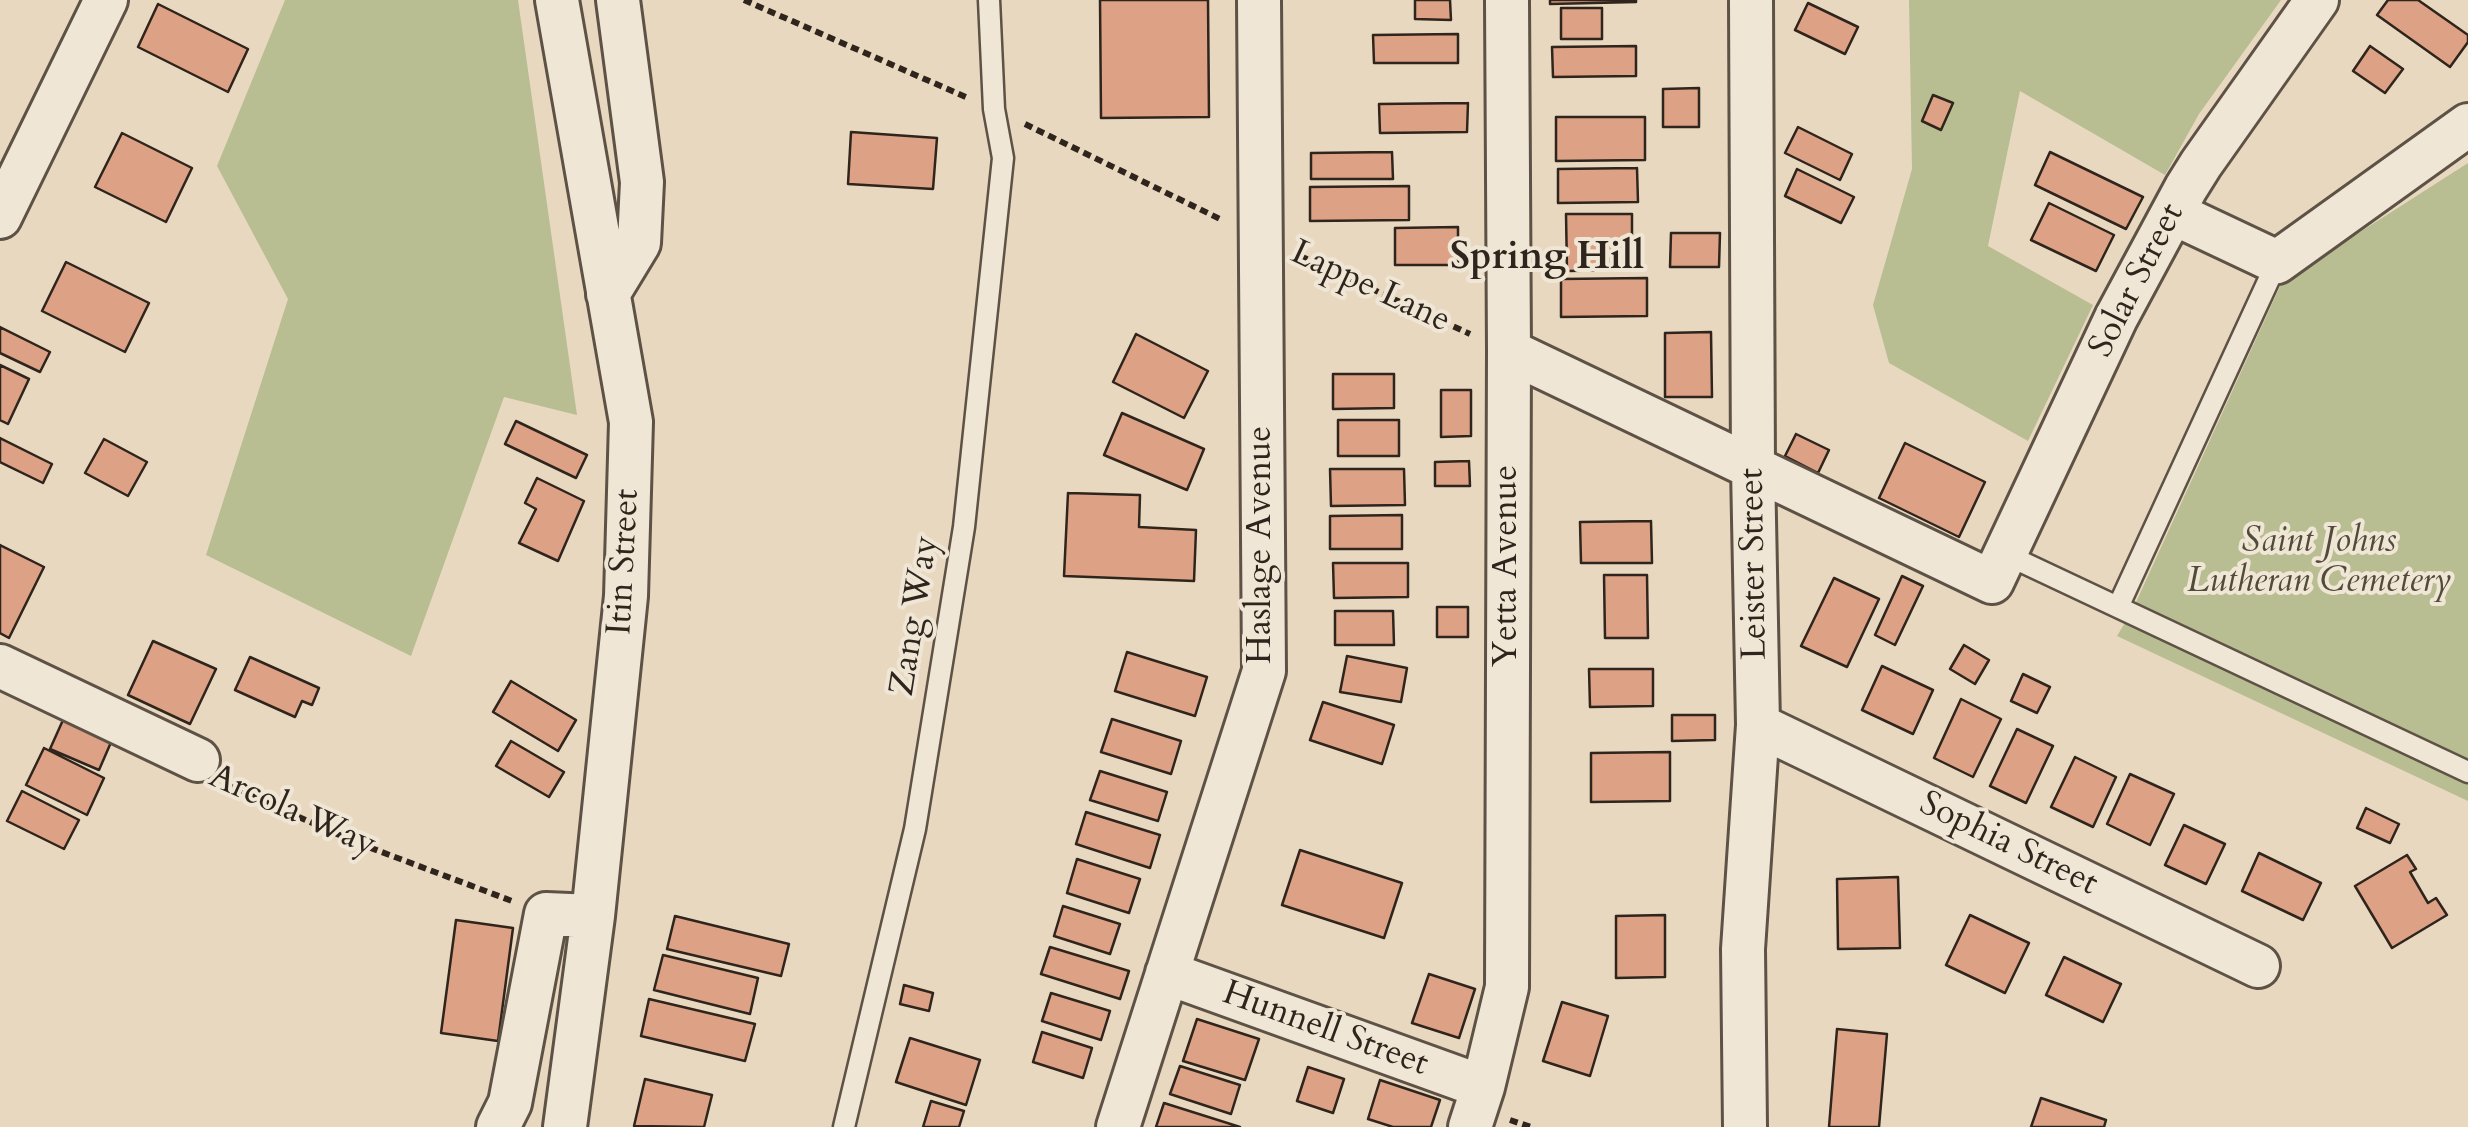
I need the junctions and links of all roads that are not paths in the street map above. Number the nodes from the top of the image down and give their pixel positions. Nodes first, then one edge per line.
1 (106, 0) edge
2 (556, 0) edge
3 (618, 0) edge
4 (990, 0) edge
5 (1259, 0) edge
6 (1507, 0) edge
7 (1751, 0) edge
8 (2317, 0) edge
9 (2468, 125) edge
10 (2173, 213) junction
11 (0, 217) edge
12 (2277, 262) junction
13 (608, 294) junction
14 (1509, 352) junction
15 (1753, 468) junction
16 (1998, 568) junction
17 (2118, 607) junction
18 (0, 666) edge
19 (1758, 726) junction
20 (198, 760) road end
21 (2468, 772) edge
22 (594, 916) junction
23 (2258, 966) dead end
24 (1167, 973) junction
25 (1483, 1086) junction
26 (498, 1127) edge
27 (565, 1127) edge
28 (844, 1127) edge
29 (1118, 1127) edge
30 (1470, 1127) edge
31 (1745, 1127) edge

1 - 11 street
2 - 13 street, Itin Street
3 - 13 street
4 - 28 lane, Zang Way
5 - 24 street, Haslage Avenue
6 - 14 street, Yetta Avenue
7 - 15 street, Leister Street
8 - 10 street, Solar Street
9 - 12 street
10 - 12 street
10 - 16 street, Solar Street
12 - 17 lane
13 - 22 street, Itin Street
14 - 15 street
14 - 25 street, Yetta Avenue
15 - 16 street
15 - 19 street, Leister Street
16 - 17 lane
17 - 21 lane
18 - 20 street, Arcola Way
19 - 23 street, Sophia Street
19 - 31 street, Leister Street
22 - 26 street
22 - 27 street, Itin Street
24 - 25 street, Hunnell Street
24 - 29 street, Haslage Avenue
25 - 30 street, Yetta Avenue

